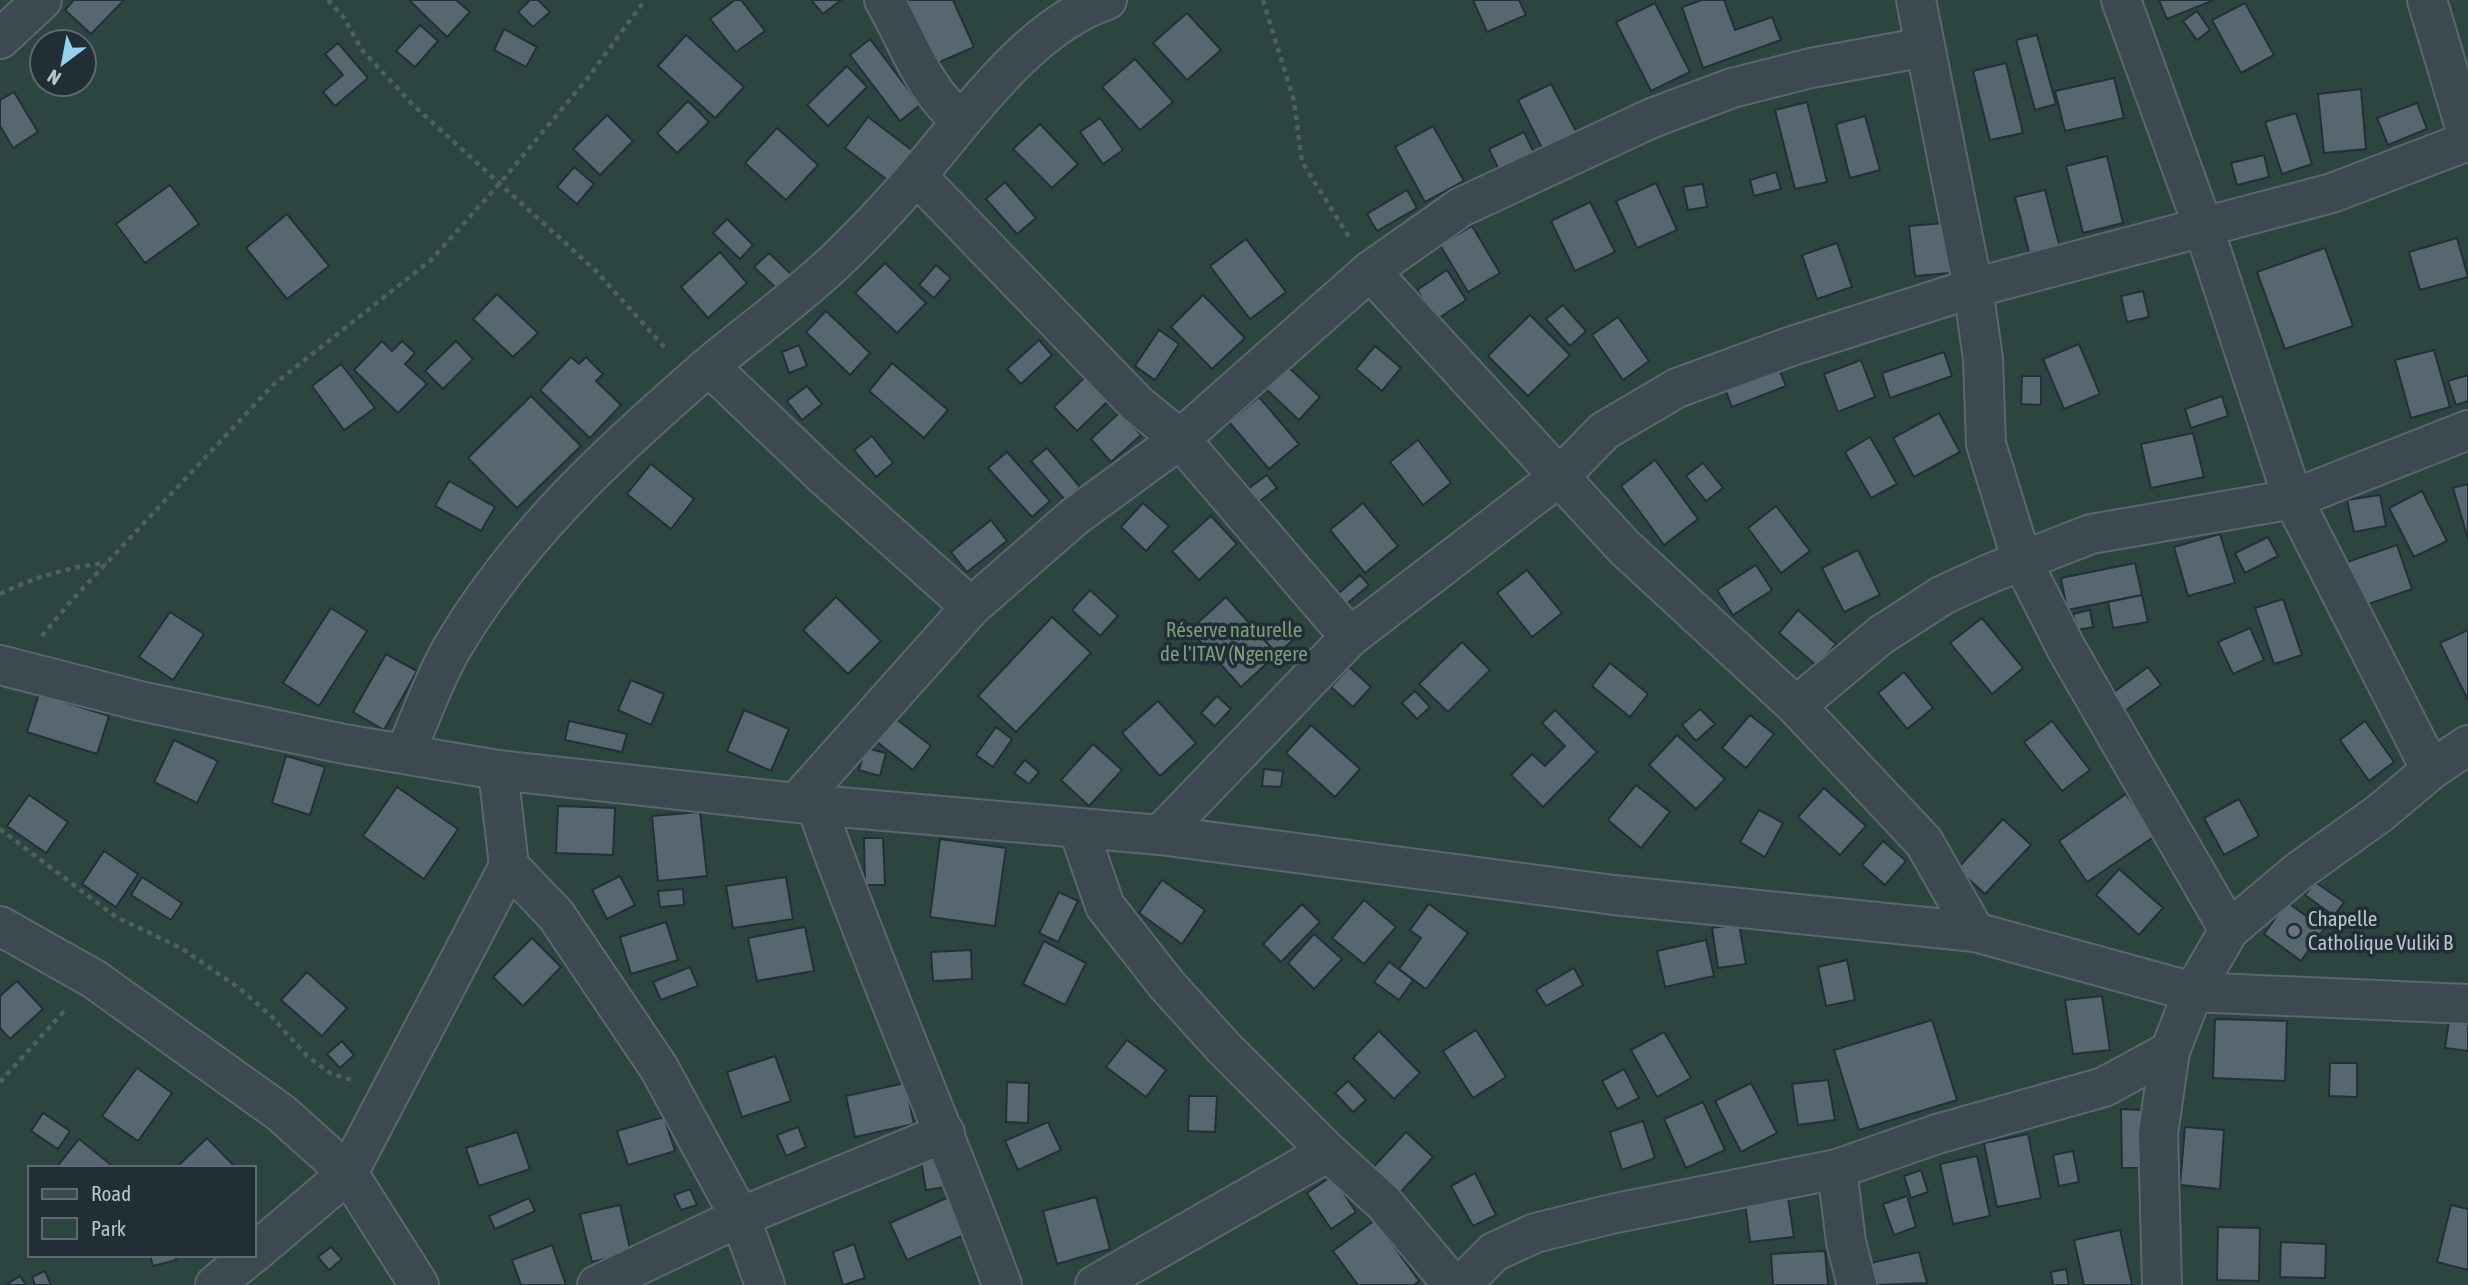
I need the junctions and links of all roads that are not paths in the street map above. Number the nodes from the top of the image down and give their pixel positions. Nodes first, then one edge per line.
1 (42, 0) edge
2 (884, 0) edge
3 (1107, 0) edge
4 (1916, 0) edge
5 (2121, 0) edge
6 (2427, 0) edge
7 (0, 39) edge
8 (1925, 47) junction
9 (961, 120) junction
10 (2468, 139) edge
11 (917, 176) junction
12 (2204, 229) junction
13 (1370, 271) junction
14 (1973, 288) junction
15 (700, 374) junction
16 (2468, 430) edge
17 (1180, 439) junction
18 (1560, 476) junction
19 (2293, 499) junction
20 (2022, 561) junction
21 (971, 607) junction
22 (1350, 637) junction
23 (10, 667) edge
24 (1796, 706) junction
25 (2468, 745) edge
26 (405, 754) junction
27 (498, 770) junction
28 (2431, 770) junction
29 (807, 803) junction
30 (1079, 828) junction
31 (1160, 835) junction
32 (509, 866) junction
33 (0, 926) edge
34 (2230, 930) junction
35 (1975, 932) junction
36 (2193, 992) junction
37 (2468, 1004) edge
38 (2170, 1051) junction
39 (945, 1133) junction
40 (1328, 1152) junction
41 (1837, 1169) junction
42 (348, 1173) junction
43 (740, 1217) junction
44 (256, 1251) edge
45 (248, 1257) edge
46 (215, 1285) edge
47 (419, 1285) edge
48 (597, 1285) edge
49 (765, 1285) edge
50 (1002, 1285) edge
51 (1095, 1285) edge
52 (1452, 1285) edge
53 (1461, 1285) edge
54 (1857, 1285) edge
55 (2162, 1285) edge

1 - 7 street
2 - 9 street
3 - 9 street
4 - 8 street
5 - 12 street
6 - 10 street
8 - 13 street
8 - 14 street
9 - 11 street
10 - 12 street
11 - 15 street
11 - 17 street
12 - 14 street
12 - 19 street
13 - 17 street
13 - 18 street
14 - 18 street
14 - 20 street
15 - 21 street
15 - 26 street
16 - 19 street
17 - 21 street
17 - 22 street
18 - 22 street
18 - 24 street
19 - 20 street
19 - 28 street
20 - 24 street
20 - 34 street
21 - 29 street
22 - 31 street
23 - 26 street
24 - 35 street
25 - 28 street
26 - 27 street
27 - 29 street
27 - 32 street
28 - 34 street
29 - 30 street
29 - 39 street
30 - 31 street
30 - 40 street
31 - 35 street
32 - 42 street
32 - 43 street
33 - 42 street
34 - 36 street
35 - 36 street
36 - 37 street
36 - 38 street
38 - 41 street
38 - 55 street
39 - 43 street
39 - 50 street
40 - 51 street
40 - 52 street
41 - 53 street
41 - 54 street
42 - 44 street
42 - 47 street
43 - 48 street
43 - 49 street
45 - 46 street

